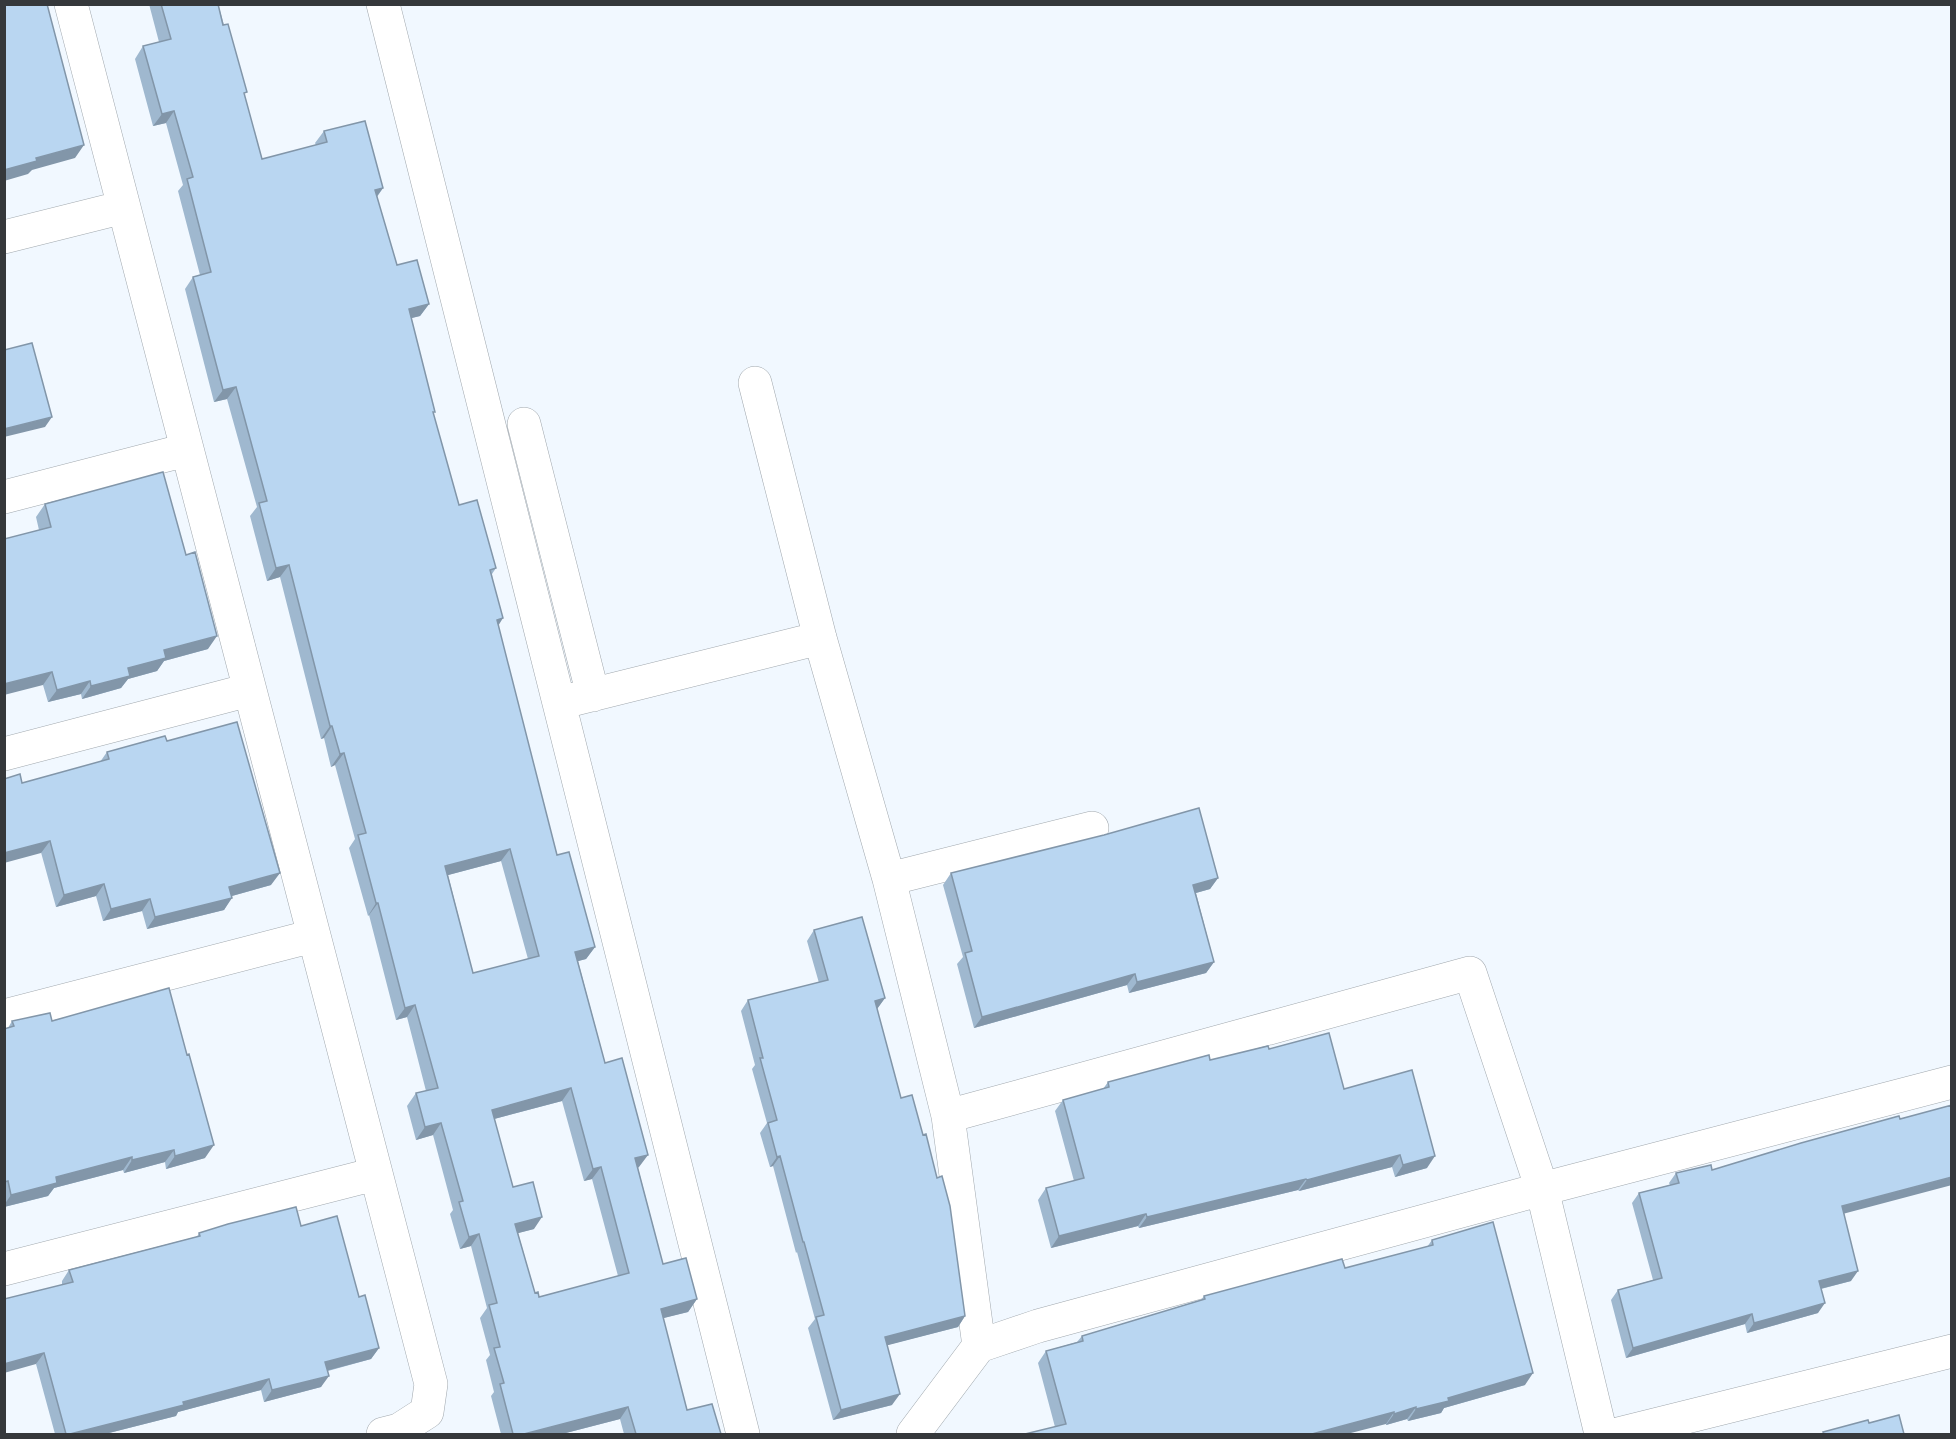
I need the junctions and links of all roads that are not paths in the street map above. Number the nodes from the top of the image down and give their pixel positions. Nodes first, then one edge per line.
1 (71, 4) edge
2 (383, 4) edge
3 (124, 207) junction
4 (4, 237) edge
5 (755, 383) dead end
6 (524, 424) dead end
7 (186, 450) junction
8 (4, 497) edge
9 (820, 638) junction
10 (249, 690) junction
11 (593, 695) junction
12 (559, 703) junction
13 (4, 754) edge
14 (1092, 828) dead end
15 (889, 879) junction
16 (313, 936) junction
17 (4, 1016) edge
18 (1952, 1082) edge
19 (948, 1116) junction
20 (375, 1174) junction
21 (1542, 1189) junction
22 (4, 1269) edge
23 (979, 1346) junction
24 (1952, 1351) edge
25 (383, 1434) edge
26 (743, 1434) edge
27 (913, 1434) edge
28 (1601, 1434) edge
29 (1618, 1434) edge

1 - 3 street
2 - 12 street
3 - 4 street
3 - 7 street
5 - 9 street
6 - 11 street
7 - 8 street
7 - 10 street
9 - 11 street
9 - 15 street
10 - 13 street
10 - 16 street
11 - 12 street
12 - 26 street
14 - 15 street
15 - 19 street
16 - 17 street
16 - 20 street
18 - 21 street
19 - 21 street
19 - 23 street
20 - 22 street
20 - 25 street
21 - 23 street
21 - 28 street
23 - 27 street
24 - 29 street

